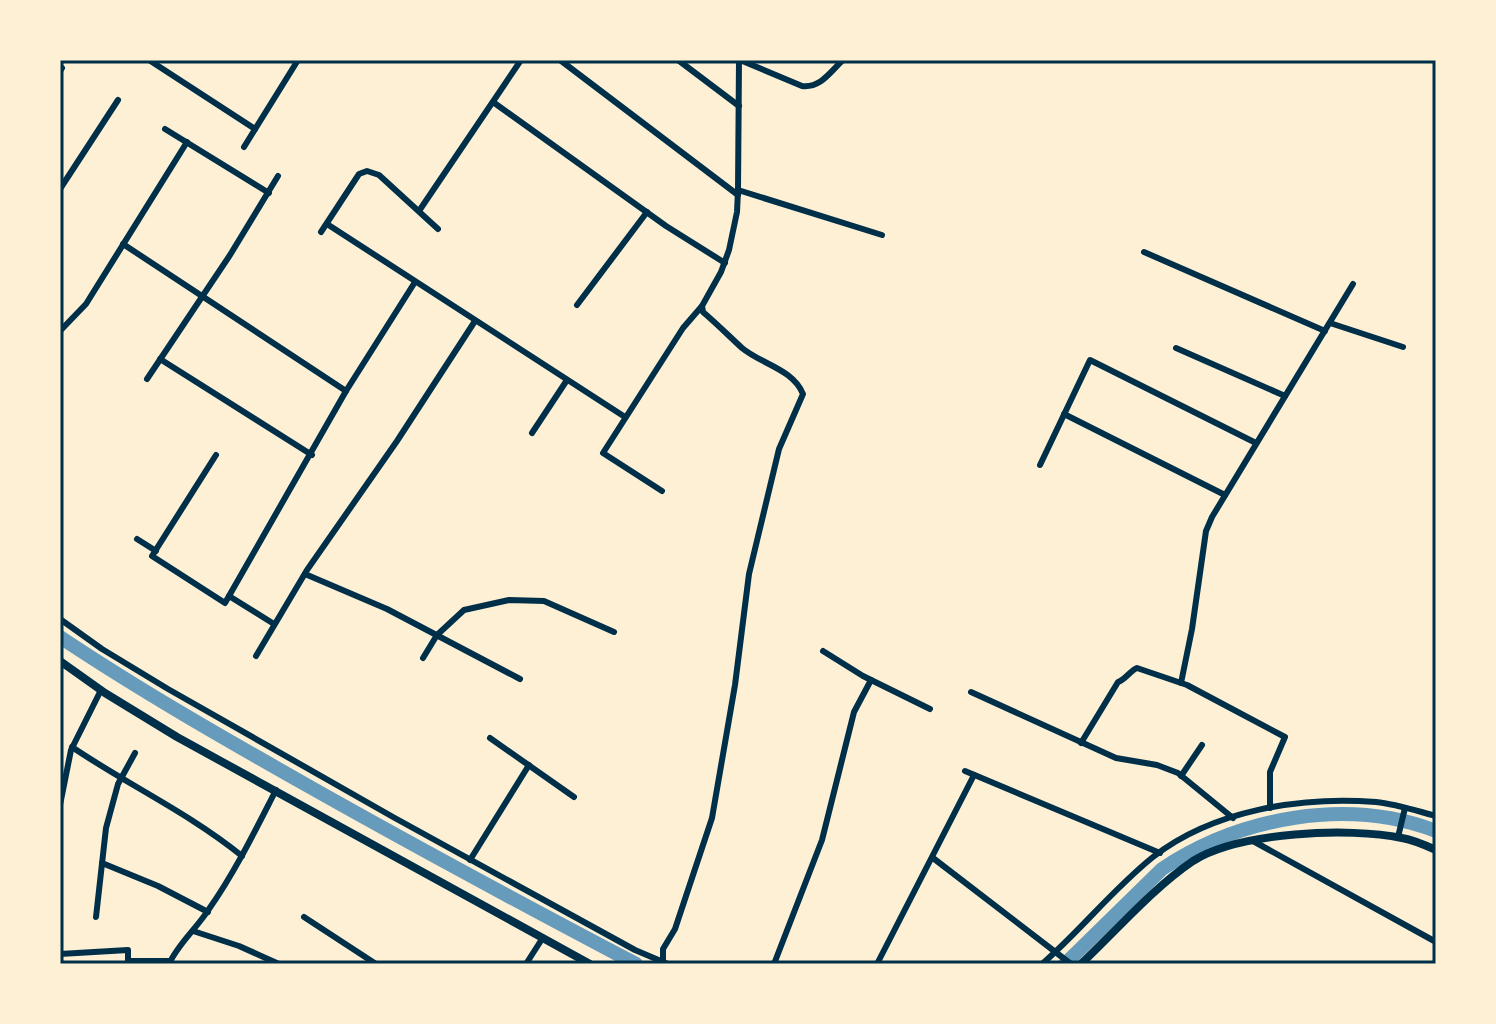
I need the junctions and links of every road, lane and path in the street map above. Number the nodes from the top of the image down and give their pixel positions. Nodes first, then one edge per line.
1 (149, 60) edge
2 (298, 60) edge
3 (521, 60) edge
4 (560, 60) edge
5 (678, 60) edge
6 (739, 60) edge
7 (843, 60) edge
8 (118, 100) dead end
9 (493, 102) junction
10 (739, 106) junction
11 (165, 129) dead end
12 (255, 129) junction
13 (187, 142) junction
14 (244, 147) dead end
15 (278, 176) dead end
16 (63, 177) edge
17 (60, 189) edge
18 (738, 192) junction
19 (269, 193) junction
20 (419, 211) junction
21 (647, 212) junction
22 (327, 224) junction
23 (438, 229) dead end
24 (321, 232) dead end
25 (882, 235) dead end
26 (123, 244) junction
27 (1144, 252) dead end
28 (725, 263) junction
29 (415, 282) junction
30 (1353, 284) dead end
31 (202, 296) junction
32 (577, 305) dead end
33 (702, 306) junction
34 (475, 321) junction
35 (1330, 323) junction
36 (62, 326) edge
37 (1325, 331) junction
38 (1403, 347) dead end
39 (1176, 348) dead end
40 (160, 359) junction
41 (147, 379) dead end
42 (567, 380) junction
43 (346, 391) junction
44 (1285, 396) junction
45 (1064, 414) junction
46 (625, 417) junction
47 (532, 433) dead end
48 (1256, 443) junction
49 (216, 455) dead end
50 (312, 455) junction
51 (1040, 465) dead end
52 (662, 491) dead end
53 (1225, 495) junction
54 (137, 539) dead end
55 (156, 551) junction
56 (305, 574) junction
57 (229, 596) junction
58 (60, 619) edge
59 (274, 624) junction
60 (614, 632) dead end
61 (437, 635) junction
62 (823, 651) dead end
63 (256, 656) dead end
64 (423, 658) dead end
65 (60, 661) edge
66 (520, 679) dead end
67 (871, 680) junction
68 (1181, 683) junction
69 (101, 690) junction
70 (971, 692) dead end
71 (930, 709) dead end
72 (490, 738) dead end
73 (1081, 743) junction
74 (1202, 745) dead end
75 (72, 747) junction
76 (135, 753) dead end
77 (529, 765) junction
78 (965, 771) dead end
79 (974, 775) junction
80 (1181, 776) junction
81 (120, 780) junction
82 (276, 790) junction
83 (574, 797) dead end
84 (60, 805) edge
85 (1270, 808) junction
86 (1404, 811) junction
87 (1436, 816) edge
88 (1233, 818) junction
89 (1399, 833) junction
90 (1252, 841) junction
91 (1436, 850) edge
92 (1160, 853) junction
93 (242, 856) junction
94 (933, 858) junction
95 (470, 860) junction
96 (102, 863) junction
97 (208, 912) junction
98 (96, 917) dead end
99 (304, 917) dead end
100 (193, 931) junction
101 (542, 939) junction
102 (1436, 942) edge
103 (1059, 953) junction
104 (60, 954) edge
105 (169, 962) edge
106 (665, 963) edge
107 (279, 964) edge
108 (376, 964) edge
109 (526, 964) edge
110 (590, 964) edge
111 (774, 964) edge
112 (877, 964) edge
113 (1042, 964) edge
114 (1071, 964) edge
115 (1081, 964) edge

1 - 12 street
2 - 12 street
3 - 9 street
4 - 18 street
5 - 10 street
6 - 7 street
6 - 10 street
8 - 16 street
9 - 20 street
9 - 21 street
10 - 18 street
11 - 13 street
12 - 14 street
13 - 19 street
13 - 26 street
15 - 19 street
16 - 17 street
18 - 25 street
18 - 28 street
19 - 31 street
20 - 22 street
20 - 23 street
21 - 28 street
21 - 32 street
22 - 24 street
22 - 29 street
26 - 31 street
26 - 36 street
27 - 37 street
28 - 33 street
29 - 34 street
29 - 43 street
30 - 35 street
31 - 40 street
31 - 43 street
33 - 46 street
33 - 106 street
34 - 42 street
34 - 56 street
35 - 37 street
35 - 38 street
37 - 44 street
39 - 44 street
40 - 41 street
40 - 50 street
42 - 46 street
42 - 47 street
43 - 50 street
44 - 48 street
45 - 48 street
45 - 51 street
45 - 53 street
46 - 52 street
48 - 53 street
49 - 55 street
50 - 57 street
53 - 68 street
54 - 55 street
55 - 57 street
56 - 59 street
56 - 61 street
57 - 59 street
58 - 95 street
59 - 63 street
60 - 61 street
61 - 64 street
61 - 66 street
62 - 67 street
65 - 69 street
67 - 71 street
67 - 111 street
68 - 73 street
68 - 85 street
69 - 75 street
69 - 82 street
70 - 73 street
72 - 77 street
73 - 80 street
74 - 80 street
75 - 81 street
75 - 84 street
76 - 81 street
77 - 83 street
77 - 95 street
78 - 79 street
79 - 92 street
79 - 94 street
80 - 88 street
81 - 93 street
81 - 96 street
82 - 93 street
82 - 101 street
85 - 86 street
85 - 88 street
86 - 87 street
86 - 89 street
88 - 92 street
89 - 90 street
89 - 91 street
90 - 102 street
90 - 115 street
92 - 103 street
93 - 97 street
94 - 103 street
94 - 112 street
95 - 106 street
96 - 97 street
96 - 98 street
97 - 100 street
99 - 108 street
100 - 105 street
100 - 107 street
101 - 109 street
101 - 110 street
103 - 113 street
103 - 114 street
104 - 105 street

